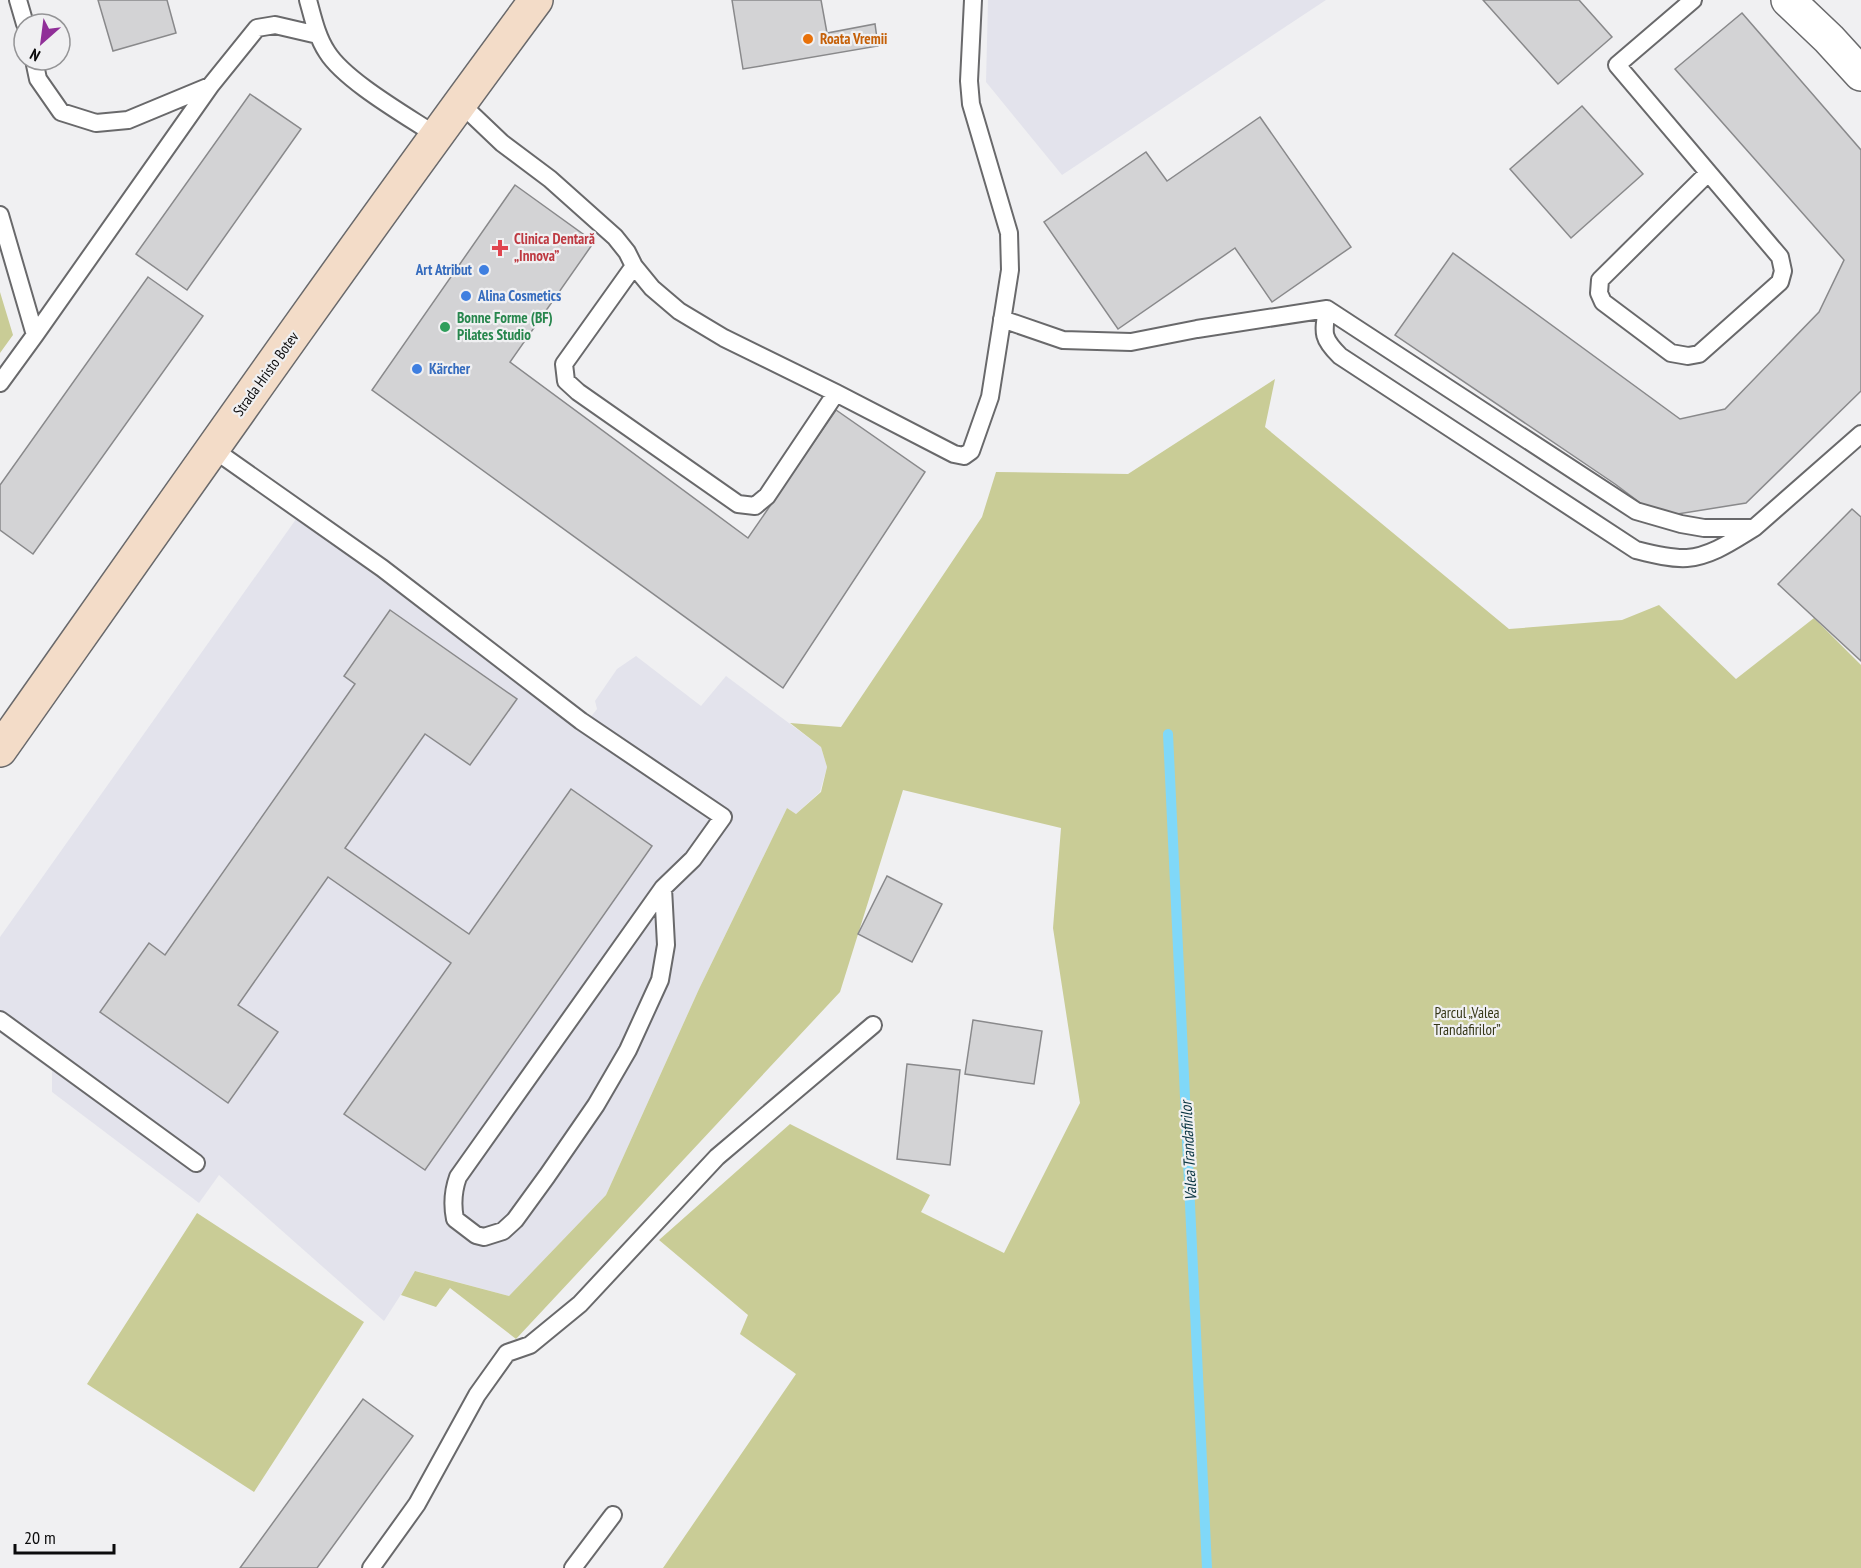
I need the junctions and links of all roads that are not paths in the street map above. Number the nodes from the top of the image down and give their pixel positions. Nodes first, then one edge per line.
1 (308, 0) edge
2 (536, 0) edge
3 (973, 0) edge
4 (1693, 0) edge
5 (1788, 0) edge
6 (318, 35) junction
7 (37, 72) edge
8 (1861, 75) edge
9 (211, 85) junction
10 (460, 103) junction
11 (437, 136) junction
12 (1708, 173) junction
13 (0, 214) edge
14 (634, 266) junction
15 (1327, 309) junction
16 (1002, 319) junction
17 (35, 335) junction
18 (0, 383) edge
19 (836, 393) junction
20 (1861, 434) edge
21 (213, 449) junction
22 (1754, 528) junction
23 (0, 750) edge
24 (663, 888) junction
25 (0, 1020) edge
26 (873, 1025) dead end
27 (196, 1163) dead end
28 (613, 1515) dead end
29 (371, 1568) edge
30 (573, 1568) edge

1 - 6 lane
2 - 10 main road, Strada Hristo Botev
3 - 16 lane
4 - 12 lane
5 - 8 street
6 - 9 lane
6 - 11 lane
7 - 9 lane
9 - 17 lane
10 - 11 main road, Strada Hristo Botev
10 - 14 lane
11 - 21 main road, Strada Hristo Botev
12 - 12 lane
13 - 17 lane
14 - 19 lane
14 - 19 lane
15 - 16 lane
15 - 22 lane
15 - 22 lane
16 - 19 lane
17 - 18 lane
20 - 22 lane
21 - 23 main road, Strada Hristo Botev
21 - 24 lane
24 - 24 lane
25 - 27 lane
26 - 29 lane
28 - 30 lane

